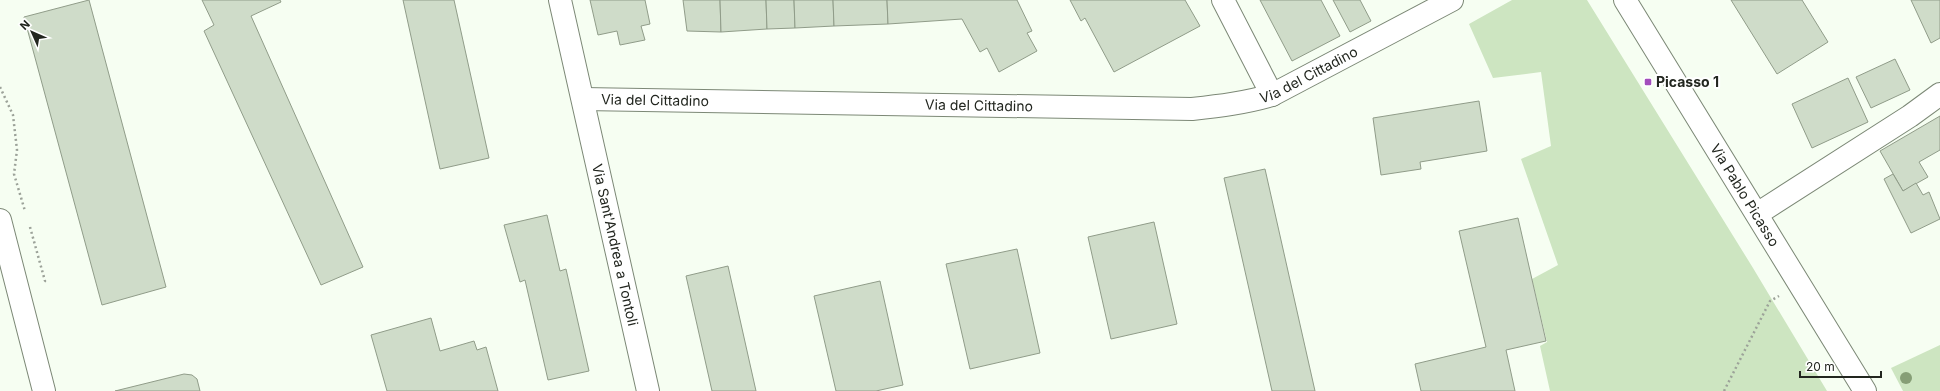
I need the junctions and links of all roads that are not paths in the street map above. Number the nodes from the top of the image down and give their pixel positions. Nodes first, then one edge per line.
1 (560, 0) edge
2 (1223, 0) edge
3 (1452, 0) edge
4 (1625, 0) edge
5 (1940, 94) edge
6 (1272, 95) junction
7 (583, 99) junction
8 (1756, 214) junction
9 (0, 220) edge
10 (44, 391) edge
11 (648, 391) edge
12 (1865, 391) edge

1 - 7 street, Via del Cittadino
2 - 6 street
3 - 6 street, Via del Cittadino
4 - 8 street, Via Pablo Picasso
5 - 8 street
6 - 7 street, Via del Cittadino
7 - 11 street, Via Sant'Andrea a Tontoli
8 - 12 street, Via Pablo Picasso
9 - 10 street

